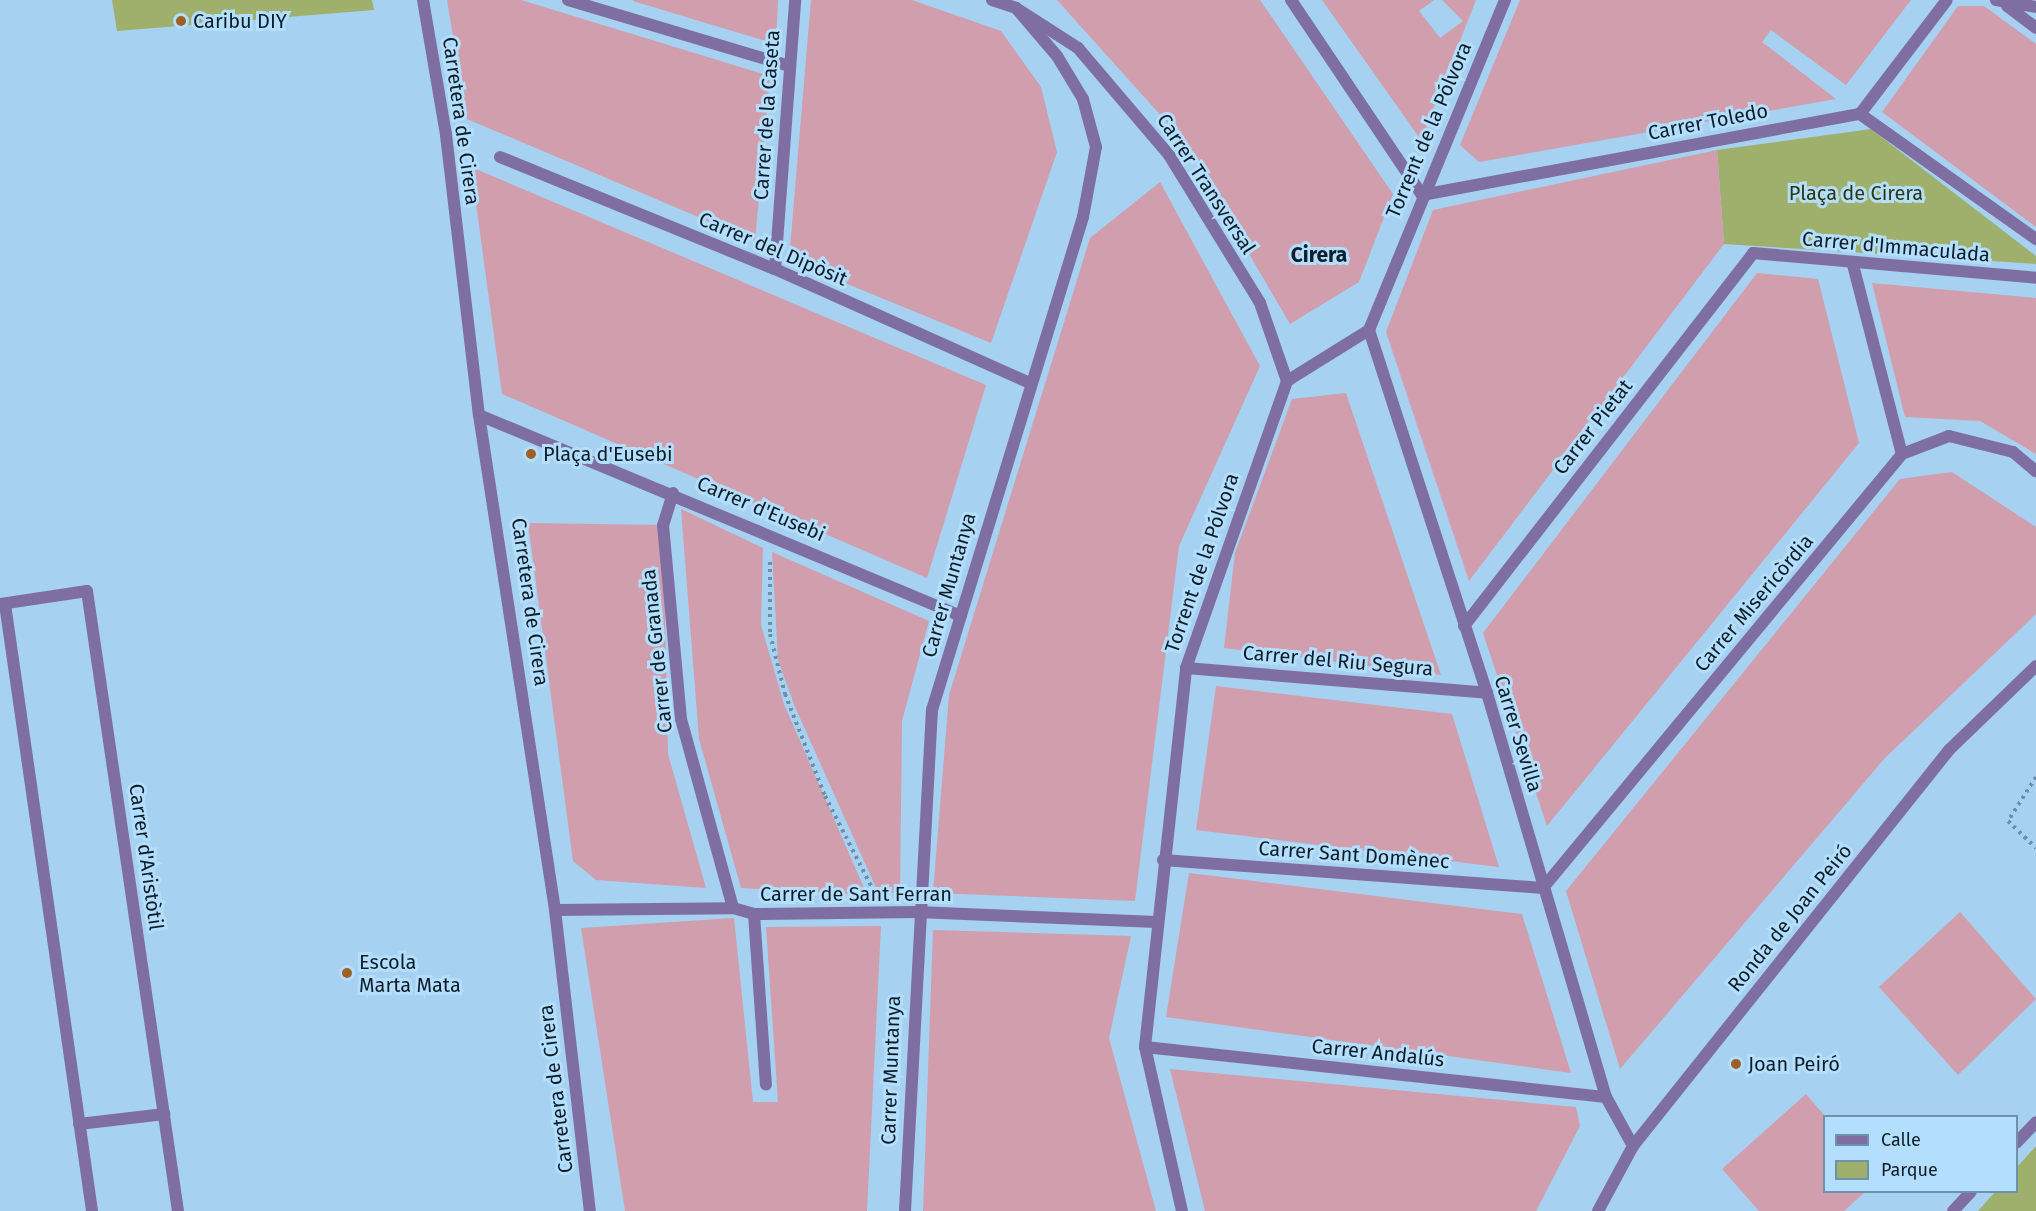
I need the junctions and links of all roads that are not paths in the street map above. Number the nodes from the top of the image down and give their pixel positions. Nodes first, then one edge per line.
1 (423, 0) edge
2 (568, 0) edge
3 (795, 0) edge
4 (992, 0) edge
5 (1291, 0) edge
6 (1505, 0) edge
7 (1947, 0) edge
8 (2002, 3) edge
9 (2036, 7) edge
10 (1016, 8) junction
11 (2036, 28) edge
12 (789, 66) junction
13 (1860, 114) junction
14 (500, 157) dead end
15 (1422, 195) junction
16 (2036, 239) edge
17 (1753, 253) joint
18 (1853, 265) junction
19 (775, 269) junction
20 (2036, 278) edge
21 (1369, 330) junction
22 (1287, 381) junction
23 (1028, 382) junction
24 (479, 415) junction
25 (1902, 454) junction
26 (2036, 471) edge
27 (673, 493) junction
28 (3, 604) edge
29 (961, 616) junction
30 (1464, 626) junction
31 (2036, 666) edge
32 (1186, 668) junction
33 (1487, 693) junction
34 (1163, 860) junction
35 (1543, 888) junction
36 (733, 909) junction
37 (555, 910) junction
38 (918, 912) junction
39 (754, 914) junction
40 (1156, 922) junction
41 (1145, 1047) junction
42 (766, 1085) dead end
43 (1606, 1097) junction
44 (164, 1114) junction
45 (2036, 1122) edge
46 (80, 1124) junction
47 (2018, 1141) edge
48 (1633, 1146) junction
49 (1969, 1193) edge
50 (92, 1211) edge
51 (178, 1211) edge
52 (590, 1211) edge
53 (905, 1211) edge
54 (1182, 1211) edge
55 (1598, 1211) edge
56 (1953, 1211) edge

1 - 24 street, Carretera de Cirera
2 - 12 street
3 - 12 street, Carrer de la Caseta
4 - 10 street, Carrer Transversal
5 - 15 street
6 - 15 street, Torrent de la Pólvora
7 - 13 street
8 - 9 street
8 - 11 street
10 - 22 street, Carrer Transversal
10 - 23 street, Carrer Muntanya
12 - 19 street, Carrer de la Caseta
13 - 15 street, Carrer Toledo
13 - 16 street
14 - 19 street, Carrer del Dipòsit
15 - 21 street, Torrent de la Pólvora
17 - 18 street, Carrer d'Immaculada
17 - 30 street, Carrer Pietat
18 - 20 street, Carrer d'Immaculada
18 - 25 street
19 - 23 street, Carrer del Dipòsit
21 - 22 street
21 - 30 street, Carrer Sevilla
22 - 32 street, Torrent de la Pólvora
23 - 29 street, Carrer Muntanya
24 - 27 street, Carrer d'Eusebi
24 - 37 street, Carretera de Cirera
25 - 26 street, Carrer Misericòrdia
25 - 35 street, Carrer Misericòrdia
27 - 29 street, Carrer d'Eusebi
27 - 36 street, Carrer de Granada
28 - 44 street, Carrer d'Aristòtil
28 - 46 street, Carrer d'Aristòtil
29 - 38 street, Carrer Muntanya
30 - 33 street, Carrer Sevilla
31 - 48 street, Ronda de Joan Peiró
32 - 33 street, Carrer del Riu Segura
32 - 34 street, Torrent de la Pólvora
33 - 35 street, Carrer Sevilla
34 - 35 street, Carrer Sant Domènec
34 - 40 street, Torrent de la Pólvora
35 - 43 street, Carrer Sevilla
36 - 37 street, Carrer de Sant Ferran
36 - 39 street, Carrer de Sant Ferran
37 - 52 street, Carretera de Cirera
38 - 39 street, Carrer de Sant Ferran
38 - 40 street, Carrer de Sant Ferran
38 - 53 street, Carrer Muntanya
39 - 42 street
40 - 41 street, Torrent de la Pólvora
41 - 43 street, Carrer Andalús
41 - 54 street, Torrent de la Pólvora
43 - 48 street, Carrer Sevilla
44 - 46 street
44 - 51 street, Carrer d'Aristòtil
45 - 47 street
46 - 50 street, Carrer d'Aristòtil
48 - 55 street, Ronda de Joan Peiró
49 - 56 street

